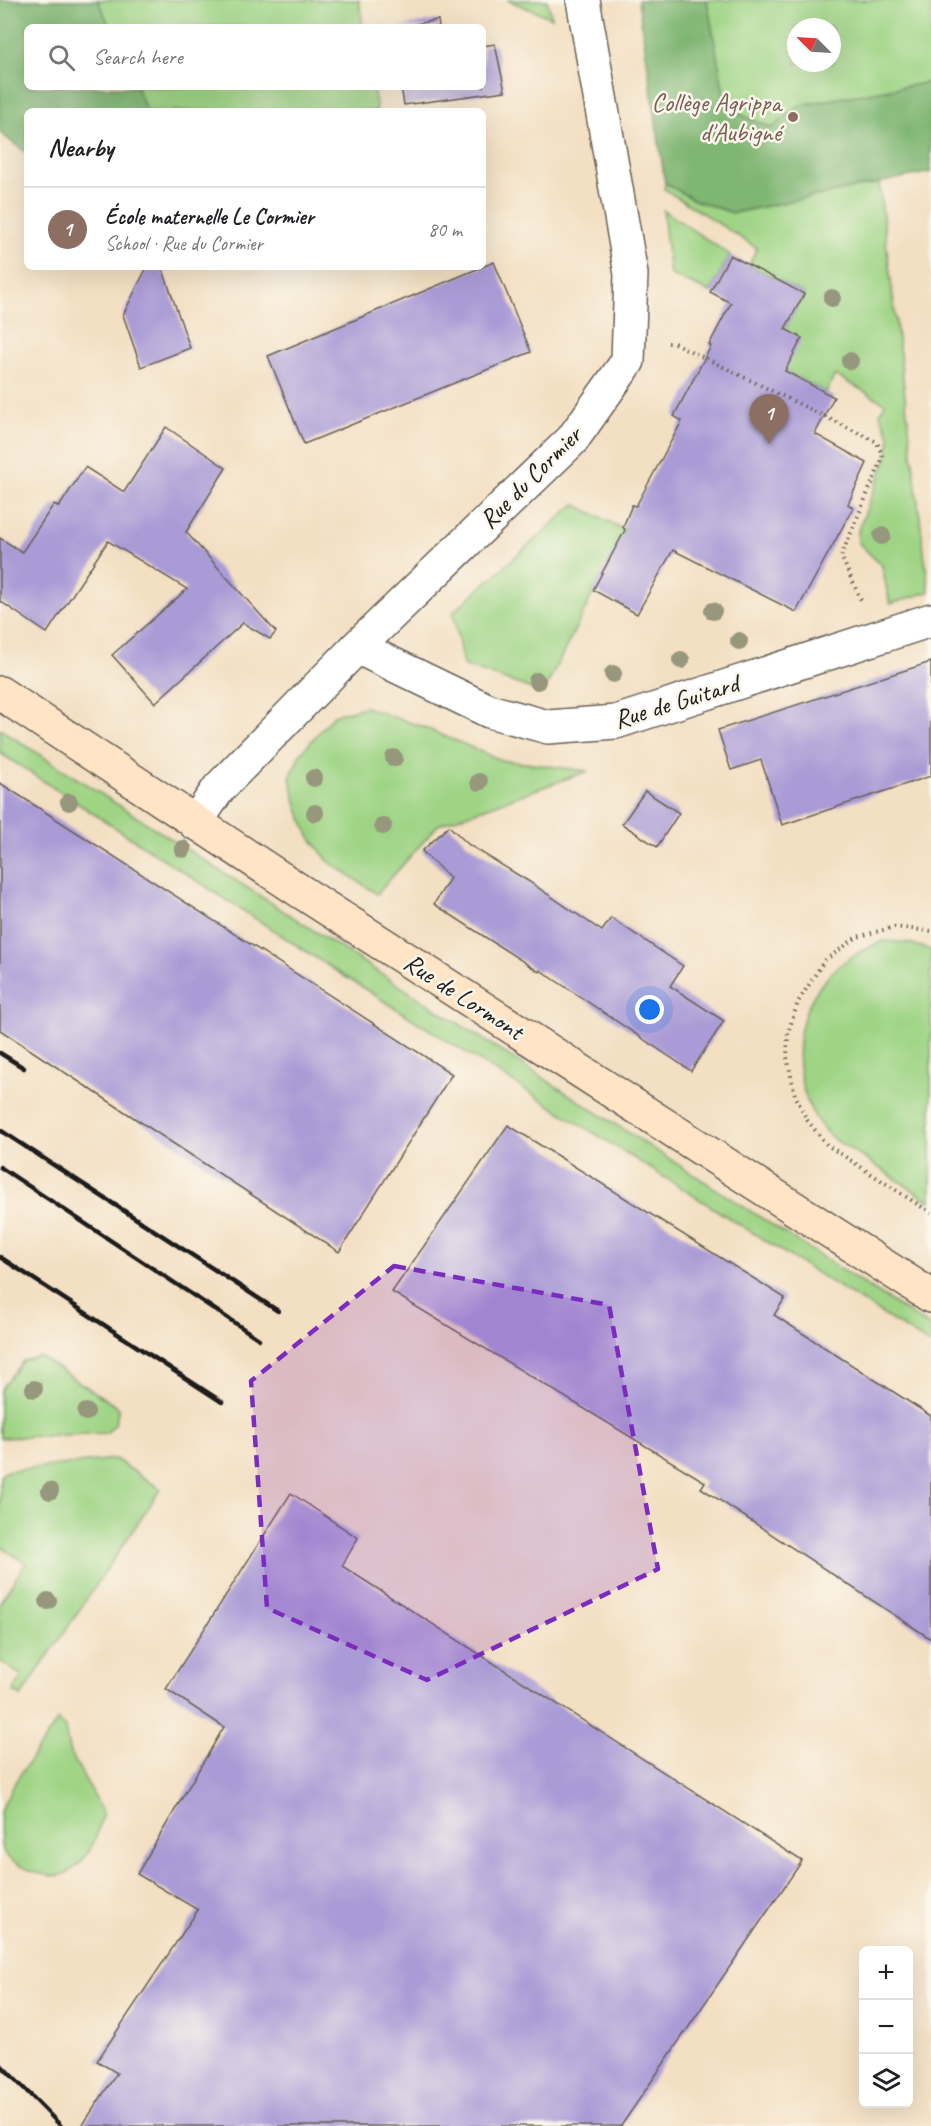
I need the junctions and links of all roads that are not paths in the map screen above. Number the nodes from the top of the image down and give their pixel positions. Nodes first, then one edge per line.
1 (583, 0) edge
2 (931, 620) edge
3 (357, 646) junction
4 (0, 693) edge
5 (195, 823) junction
6 (931, 1296) edge

1 - 3 street, Rue du Cormier
2 - 3 street, Rue de Guitard
3 - 5 street, Rue du Cormier
4 - 5 main road, Rue de Lormont
5 - 6 main road, Rue de Lormont

